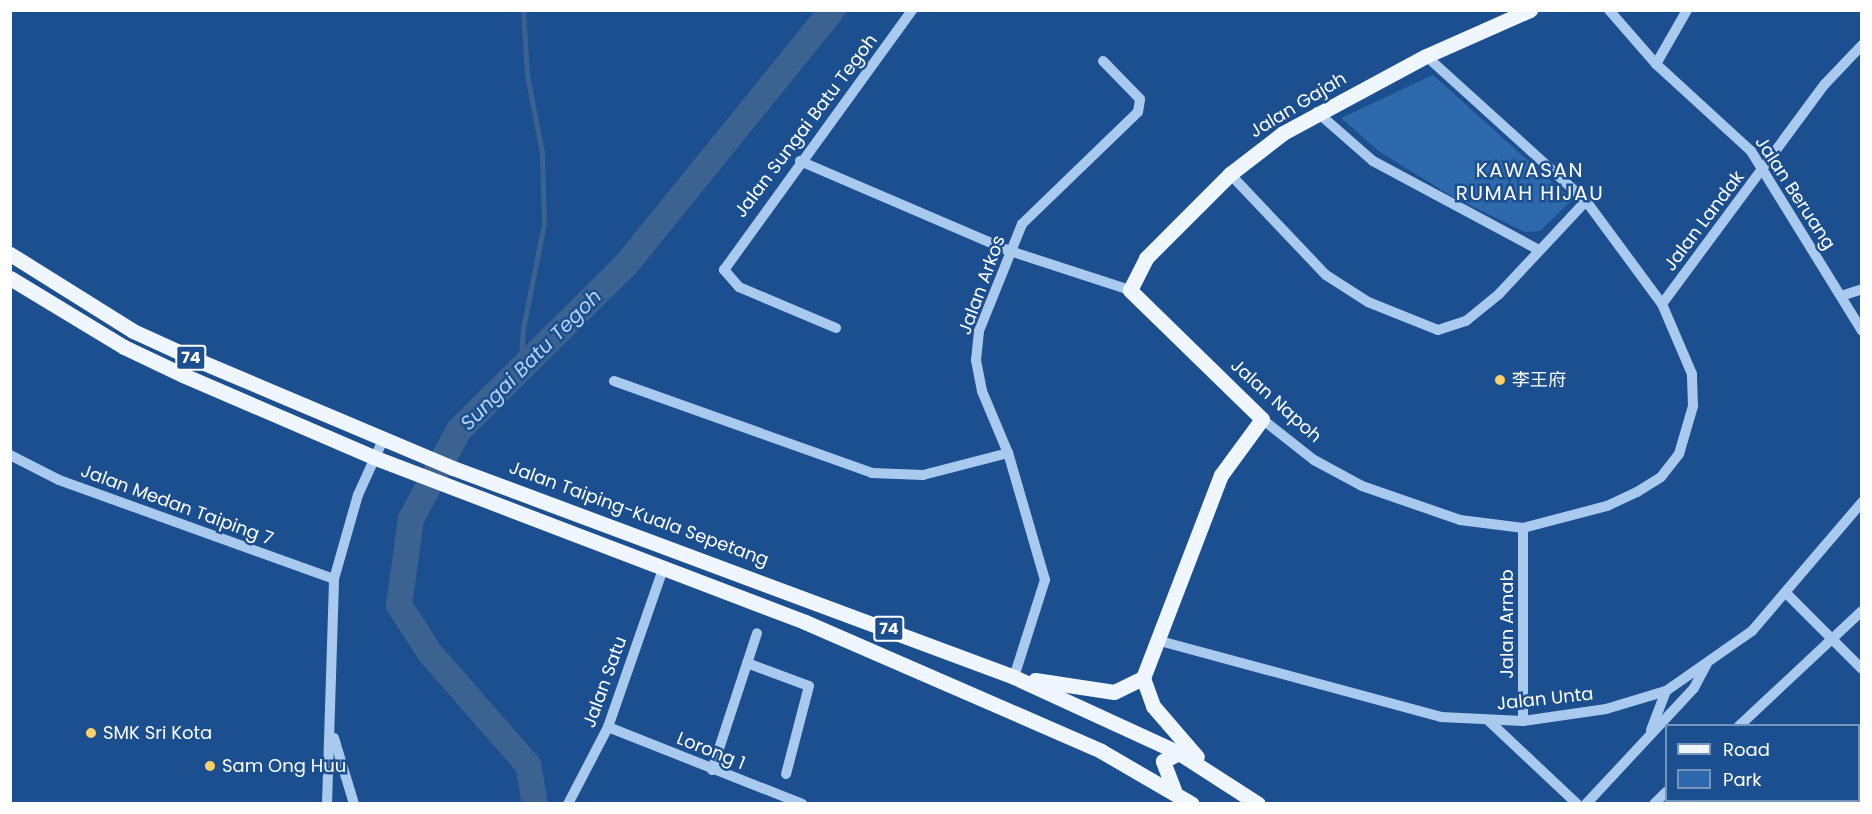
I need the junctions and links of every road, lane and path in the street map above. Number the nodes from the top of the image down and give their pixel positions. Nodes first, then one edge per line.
1 (912, 10) edge
2 (1530, 10) edge
3 (1610, 10) edge
4 (1687, 10) edge
5 (1862, 45) edge
6 (1426, 56) junction
7 (1103, 61) dead end
8 (1656, 64) junction
9 (1317, 112) junction
10 (800, 161) junction
11 (1764, 168) junction
12 (1230, 174) junction
13 (1586, 201) junction
14 (1539, 250) junction
15 (1010, 251) junction
16 (10, 254) edge
17 (10, 278) edge
18 (1862, 289) edge
19 (1130, 290) junction
20 (1841, 296) junction
21 (1662, 304) junction
22 (836, 328) dead end
23 (1862, 331) edge
24 (614, 381) dead end
25 (1262, 419) junction
26 (383, 440) junction
27 (1008, 453) junction
28 (10, 455) edge
29 (373, 457) junction
30 (1862, 502) edge
31 (1523, 528) junction
32 (663, 569) junction
33 (334, 579) junction
34 (1788, 595) junction
35 (1862, 611) edge
36 (757, 633) dead end
37 (1832, 639) junction
38 (1160, 640) junction
39 (747, 663) junction
40 (1707, 664) junction
41 (1862, 669) edge
42 (1014, 677) junction
43 (1143, 678) junction
44 (1666, 691) junction
45 (1489, 721) junction
46 (1523, 721) junction
47 (331, 723) junction
48 (1740, 724) edge
49 (608, 727) junction
50 (1647, 738) junction
51 (1179, 753) junction
52 (1208, 768) junction
53 (711, 770) junction
54 (786, 774) dead end
55 (1174, 790) junction
56 (1665, 793) edge
57 (327, 804) edge
58 (354, 804) edge
59 (568, 804) edge
60 (802, 804) edge
61 (1192, 804) edge
62 (1258, 804) edge
63 (1577, 804) edge
64 (1586, 804) edge
65 (1654, 804) edge

1 - 10 street, Jalan Sungai Batu Tegoh
2 - 6 main road, Jalan Gajah
3 - 8 street, Jalan Beruang
4 - 8 street
5 - 11 street, Jalan Landak
6 - 9 main road, Jalan Gajah
6 - 13 street, Jalan Napoh
7 - 15 street, Jalan Arkos
8 - 11 street, Jalan Beruang
9 - 12 main road, Jalan Gajah
9 - 14 street
10 - 15 street, Jalan Napoh
10 - 22 street, Jalan Sungai Batu Tegoh
11 - 20 street, Jalan Beruang
11 - 21 street, Jalan Landak
12 - 14 street
12 - 19 main road, Jalan Gajah
13 - 14 street
13 - 21 street, Jalan Napoh
15 - 19 street, Jalan Napoh
15 - 27 street, Jalan Arkos
16 - 26 main road, Jalan Taiping-Kuala Sepetang / 74
17 - 29 main road, 74
18 - 20 street
19 - 25 main road, Jalan Napoh
20 - 23 street, Jalan Beruang
21 - 31 street, Jalan Napoh
24 - 27 street
25 - 31 street, Jalan Napoh
25 - 38 main road
26 - 29 street
26 - 42 main road, Jalan Taiping-Kuala Sepetang / 74
27 - 42 street, Jalan Arkos
28 - 33 street, Jalan Medan Taiping 7
29 - 32 main road, 74
29 - 33 street
30 - 34 street, Jalan Unta
31 - 46 street, Jalan Arnab
32 - 49 street, Jalan Satu
32 - 55 main road, 74
33 - 47 street
34 - 37 street
34 - 40 street, Jalan Unta
35 - 37 street
36 - 39 street
37 - 41 street
37 - 48 street
38 - 43 main road
38 - 45 street, Jalan Unta
39 - 53 street
39 - 54 street
40 - 44 street, Jalan Unta
40 - 50 street
42 - 43 main road
42 - 51 main road, Jalan Taiping-Kuala Sepetang / 74
43 - 52 main road
44 - 46 street, Jalan Unta
44 - 50 street
45 - 46 street, Jalan Unta
45 - 63 street
47 - 57 street
47 - 58 street
49 - 53 street, Lorong 1
49 - 59 street, Jalan Satu
50 - 64 street
51 - 52 main road, Jalan Taiping-Kuala Sepetang / 74
51 - 55 main road
52 - 62 main road, Jalan Taiping-Kuala Sepetang / 74
53 - 60 street, Lorong 1
55 - 61 main road, 74
56 - 65 street

